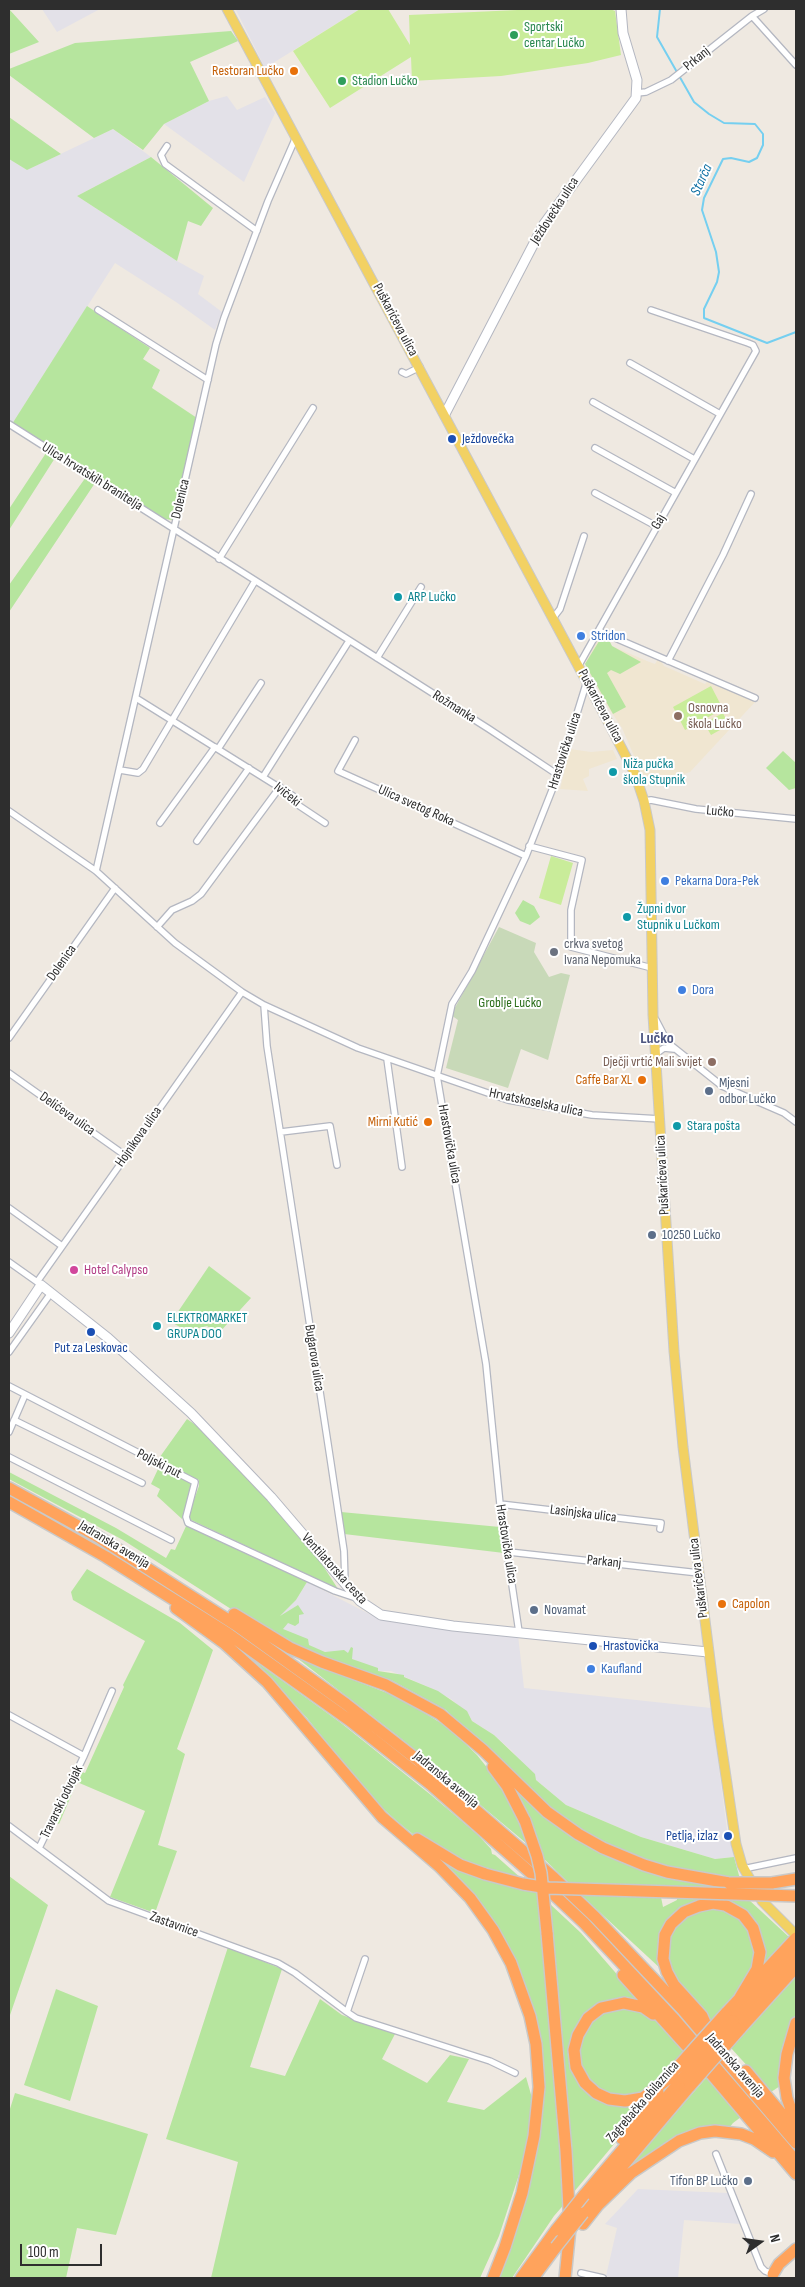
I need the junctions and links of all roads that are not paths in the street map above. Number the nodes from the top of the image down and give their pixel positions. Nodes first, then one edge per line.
1 (227, 9) edge
2 (621, 9) edge
3 (764, 9) edge
4 (752, 16) junction
5 (796, 65) edge
6 (637, 93) junction
7 (296, 137) junction
8 (167, 146) dead end
9 (257, 231) junction
10 (98, 310) dead end
11 (651, 310) dead end
12 (630, 363) dead end
13 (420, 367) junction
14 (402, 372) dead end
15 (208, 380) junction
16 (593, 402) dead end
17 (313, 408) dead end
18 (445, 414) junction
19 (720, 414) junction
20 (9, 424) edge
21 (595, 448) dead end
22 (694, 459) junction
23 (595, 493) dead end
24 (676, 493) junction
25 (751, 494) dead end
26 (656, 526) junction
27 (174, 529) junction
28 (584, 536) dead end
29 (219, 559) junction
30 (255, 581) junction
31 (421, 587) dead end
32 (553, 618) junction
33 (599, 631) junction
34 (349, 640) junction
35 (377, 658) junction
36 (668, 661) junction
37 (579, 666) junction
38 (587, 681) junction
39 (261, 683) dead end
40 (136, 698) junction
41 (755, 698) dead end
42 (173, 721) junction
43 (354, 740) dead end
44 (217, 748) junction
45 (249, 768) junction
46 (120, 770) junction
47 (558, 775) junction
48 (263, 777) junction
49 (280, 787) junction
50 (644, 801) junction
51 (9, 810) edge
52 (796, 818) edge
53 (160, 823) dead end
54 (325, 823) dead end
55 (197, 840) dead end
56 (529, 846) junction
57 (526, 856) junction
58 (96, 871) junction
59 (115, 888) junction
60 (157, 927) junction
61 (652, 968) junction
62 (242, 992) junction
63 (264, 1005) junction
64 (653, 1015) junction
65 (9, 1038) edge
66 (676, 1049) junction
67 (657, 1053) junction
68 (387, 1059) junction
69 (9, 1073) edge
70 (437, 1076) junction
71 (660, 1118) junction
72 (796, 1122) edge
73 (281, 1132) junction
74 (126, 1156) junction
75 (337, 1164) dead end
76 (402, 1167) dead end
77 (9, 1208) edge
78 (62, 1246) junction
79 (9, 1262) edge
80 (39, 1284) junction
81 (51, 1293) junction
82 (9, 1333) edge
83 (9, 1352) edge
84 (9, 1386) edge
85 (25, 1395) junction
86 (14, 1420) junction
87 (9, 1432) edge
88 (9, 1457) edge
89 (142, 1483) dead end
90 (9, 1488) edge
91 (9, 1502) edge
92 (500, 1504) junction
93 (55, 1512) junction
94 (660, 1529) dead end
95 (171, 1540) dead end
96 (508, 1552) junction
97 (106, 1557) junction
98 (699, 1573) junction
99 (345, 1584) junction
100 (358, 1599) junction
101 (519, 1632) junction
102 (708, 1652) junction
103 (112, 1691) dead end
104 (9, 1715) edge
105 (458, 1727) junction
106 (84, 1756) junction
107 (374, 1807) junction
108 (486, 1818) junction
109 (9, 1826) edge
110 (481, 1829) junction
111 (39, 1848) junction
112 (796, 1858) edge
113 (743, 1869) junction
114 (796, 1878) edge
115 (796, 1896) edge
116 (796, 1935) edge
117 (794, 1947) edge
118 (365, 1960) dead end
119 (796, 1967) edge
120 (739, 1999) junction
121 (346, 2012) junction
122 (733, 2021) junction
123 (796, 2022) edge
124 (706, 2025) junction
125 (702, 2063) junction
126 (515, 2073) dead end
127 (683, 2078) junction
128 (668, 2079) junction
129 (757, 2105) junction
130 (796, 2124) edge
131 (796, 2130) edge
132 (796, 2143) edge
133 (716, 2154) dead end
134 (792, 2163) edge
135 (796, 2174) edge
136 (584, 2195) junction
137 (583, 2218) junction
138 (796, 2249) edge
139 (582, 2273) dead end
140 (773, 2276) edge
141 (493, 2278) edge
142 (521, 2278) edge
143 (533, 2278) edge
144 (565, 2278) edge
145 (603, 2278) edge

1 - 7 main road, Puškarićeva ulica
2 - 6 main road
3 - 4 street, Prkanj
4 - 5 street
4 - 6 street, Prkanj
6 - 18 main road, Ježdovečka ulica
7 - 9 street, Dolenica
7 - 13 main road, Puškarićeva ulica
8 - 9 street
9 - 15 street, Dolenica
10 - 15 street
11 - 19 street, Gaj
12 - 19 street
13 - 14 street
13 - 18 main road, Puškarićeva ulica
15 - 27 street, Dolenica
16 - 22 street
17 - 29 street
18 - 32 main road, Puškarićeva ulica
19 - 22 street, Gaj
20 - 27 street, Ulica hrvatskih branitelja
21 - 24 street
22 - 24 street, Gaj
23 - 26 street
24 - 26 street, Gaj
25 - 36 street
26 - 33 street, Gaj
27 - 29 street, Rožmanka
27 - 40 street, Dolenica
28 - 32 street
29 - 30 street, Rožmanka
30 - 34 street, Rožmanka
30 - 42 street
31 - 35 street
32 - 37 main road, Puškarićeva ulica
33 - 36 street
33 - 37 street, Gaj
34 - 35 street, Rožmanka
34 - 48 street
35 - 47 street, Rožmanka
36 - 41 street
37 - 38 main road, Puškarićeva ulica
38 - 47 street, Hrastovička ulica
38 - 50 main road, Puškarićeva ulica
39 - 44 street
40 - 42 street, Ivičeki
40 - 46 street, Dolenica
42 - 44 street, Ivičeki
42 - 46 street
43 - 57 street, Ulica svetog Roka
44 - 45 street, Ivičeki
44 - 53 street
45 - 48 street, Ivičeki
45 - 55 street
46 - 58 street, Dolenica
47 - 56 street, Hrastovička ulica
48 - 49 street, Ivičeki
49 - 54 street, Ivičeki
49 - 60 street
50 - 52 street, Lučko
50 - 61 main road, Puškarićeva ulica
51 - 58 street, Hrvatskoselska ulica
56 - 57 street, Hrastovička ulica
56 - 61 street
57 - 70 street, Hrastovička ulica
58 - 59 street, Hrvatskoselska ulica
59 - 60 street, Hrvatskoselska ulica
59 - 65 street, Dolenica
60 - 62 street, Hrvatskoselska ulica
61 - 64 main road, Puškarićeva ulica
62 - 63 street, Hrvatskoselska ulica
62 - 74 street, Hojnikova ulica
63 - 68 street, Hrvatskoselska ulica
63 - 73 street, Bugarova ulica
64 - 66 street
64 - 67 main road, Puškarićeva ulica
66 - 67 street
66 - 72 street
67 - 71 main road, Puškarićeva ulica
68 - 70 street, Hrvatskoselska ulica
68 - 76 street
69 - 74 street, Delićeva ulica
70 - 71 street, Hrvatskoselska ulica
70 - 92 street, Hrastovička ulica
71 - 98 main road, Puškarićeva ulica
73 - 75 street
73 - 99 street, Bugarova ulica
74 - 78 street, Hojnikova ulica
77 - 78 street
78 - 80 street, Hojnikova ulica
79 - 80 street
80 - 81 main road, Ventilatorska cesta
80 - 82 main road, Hojnikova ulica
81 - 83 street
81 - 99 main road, Ventilatorska cesta
84 - 85 street, Poljski put
85 - 86 street
85 - 100 street, Poljski put
86 - 87 street
86 - 89 street, Poljski put
88 - 95 street
90 - 93 highway, Jadranska avenija
91 - 97 highway, Jadranska avenija
92 - 94 street, Lasinjska ulica
92 - 96 street, Hrastovička ulica
93 - 105 highway
93 - 108 highway, Jadranska avenija
96 - 98 street, Parkanj
96 - 101 street, Hrastovička ulica
97 - 107 highway
97 - 110 highway, Jadranska avenija
98 - 102 main road, Puškarićeva ulica
99 - 100 main road, Ventilatorska cesta
100 - 101 main road, Ventilatorska cesta
101 - 102 main road, Ventilatorska cesta
102 - 113 main road, Puškarićeva ulica
103 - 106 street, Travarski odvojak
104 - 106 street, Travarski odvojak
105 - 114 highway, bridge
105 - 144 highway, bridge
106 - 111 street, Travarski odvojak
107 - 115 highway, bridge
107 - 141 highway
108 - 124 highway
108 - 129 highway, Jadranska avenija
109 - 111 street, Zastavnice
110 - 125 highway
110 - 129 highway, Jadranska avenija
111 - 121 street, Zastavnice
112 - 113 street
113 - 116 main road, Puškarićeva ulica
117 - 120 highway
117 - 122 highway, Zagrebačka obilaznica
118 - 121 street
119 - 122 highway, Zagrebačka obilaznica
120 - 122 highway
120 - 124 highway
121 - 126 street, Zastavnice
122 - 127 highway, bridge
122 - 127 highway, Zagrebačka obilaznica, bridge
123 - 130 highway
124 - 129 highway
125 - 128 highway
125 - 129 highway
127 - 128 highway
127 - 136 highway, Zagrebačka obilaznica
127 - 137 highway, Zagrebačka obilaznica
128 - 136 highway
129 - 131 highway
129 - 132 highway, Jadranska avenija
129 - 134 highway, Jadranska avenija
133 - 140 street
134 - 135 highway
134 - 137 highway
136 - 142 highway, Zagrebačka obilaznica, bridge
137 - 143 highway, Zagrebačka obilaznica, bridge
138 - 140 highway
139 - 145 street

